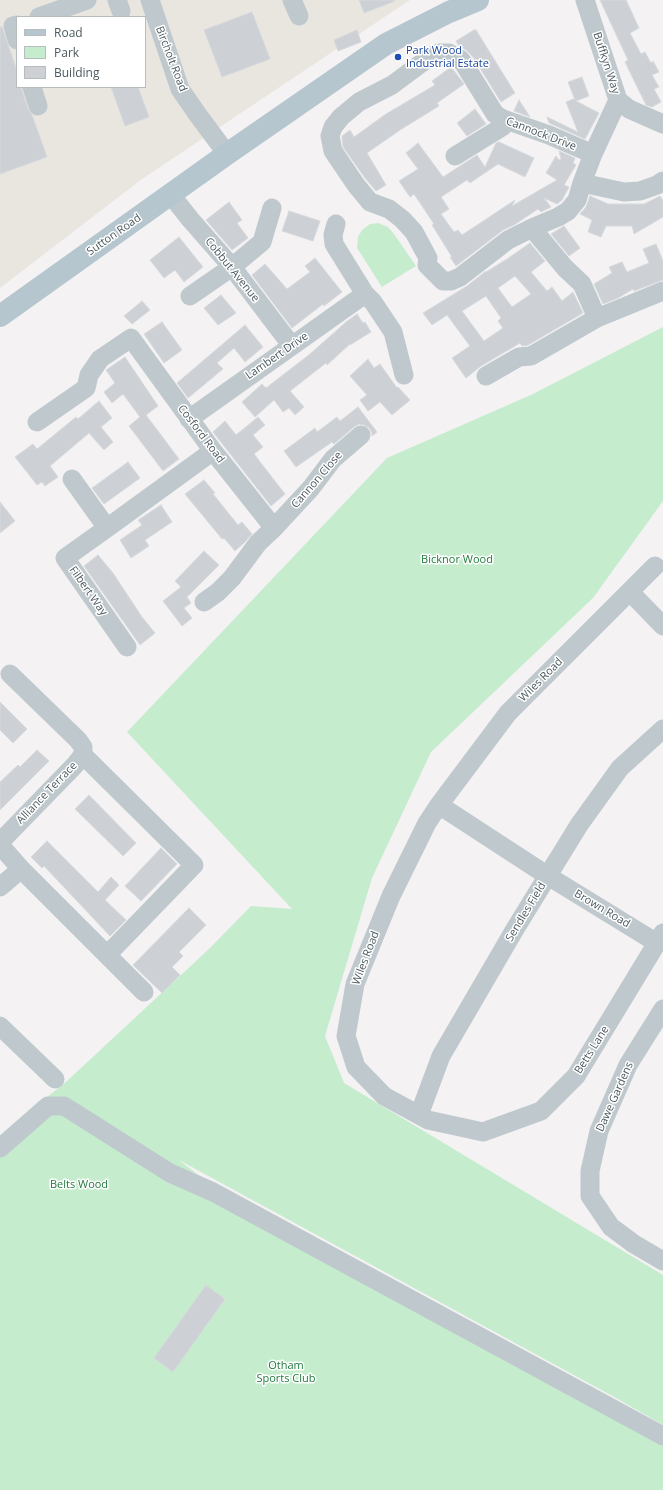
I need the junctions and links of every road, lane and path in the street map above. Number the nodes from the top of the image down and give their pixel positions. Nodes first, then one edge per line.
1 (87, 0) edge
2 (150, 0) edge
3 (585, 0) edge
4 (470, 2) edge
5 (42, 16) edge
6 (32, 88) edge
7 (618, 100) junction
8 (38, 106) dead end
9 (503, 119) junction
10 (663, 124) edge
11 (227, 154) junction
12 (593, 154) junction
13 (455, 156) dead end
14 (663, 181) edge
15 (582, 183) junction
16 (171, 195) junction
17 (272, 208) dead end
18 (336, 224) dead end
19 (532, 228) junction
20 (232, 267) junction
21 (663, 291) edge
22 (190, 296) dead end
23 (369, 298) junction
24 (0, 316) edge
25 (597, 318) junction
26 (292, 346) junction
27 (404, 375) dead end
28 (486, 376) dead end
29 (189, 418) junction
30 (37, 422) dead end
31 (361, 435) dead end
32 (213, 451) junction
33 (72, 479) dead end
34 (107, 528) junction
35 (274, 528) junction
36 (654, 566) dead end
37 (630, 592) junction
38 (204, 602) dead end
39 (663, 626) edge
40 (127, 647) dead end
41 (4, 668) edge
42 (663, 729) edge
43 (83, 755) junction
44 (439, 805) junction
45 (0, 844) edge
46 (21, 869) junction
47 (548, 876) junction
48 (0, 887) edge
49 (660, 938) edge
50 (107, 955) junction
51 (144, 992) dead end
52 (663, 1009) edge
53 (3, 1034) edge
54 (54, 1079) dead end
55 (418, 1115) junction
56 (0, 1148) edge
57 (661, 1255) edge
58 (663, 1436) edge

1 - 5 street
2 - 11 street, Bircholt Road
3 - 7 street, Buffkyn Way
4 - 11 main road, Sutton Road
6 - 8 street
7 - 10 street, Buffkyn Way
7 - 12 street
9 - 12 street, Cannock Drive
9 - 13 street
9 - 19 street, Cannock Drive
11 - 16 main road, Sutton Road
12 - 15 street, Cannock Drive
14 - 15 street
15 - 19 street, Cannock Drive
16 - 20 street, Cobbut Avenue
16 - 24 main road, Sutton Road
17 - 20 street
18 - 23 street
19 - 25 street
20 - 22 street
20 - 26 street, Cobbut Avenue
21 - 25 street
23 - 26 street, Lambert Drive
23 - 27 street
25 - 28 street
26 - 29 street, Lambert Drive
29 - 30 street, Cosford Road
29 - 32 street, Cosford Road
31 - 35 street, Cannon Close
32 - 34 street, Filbert Way
32 - 35 street, Cosford Road
33 - 34 street
34 - 40 street, Filbert Way
35 - 38 street, Cannon Close
36 - 37 street, Wiles Road
37 - 39 street
37 - 44 street, Wiles Road
41 - 43 street, Alliance Terrace
42 - 47 street, Sendles Field
43 - 45 street, Alliance Terrace
43 - 50 street
44 - 47 street
44 - 55 street, Wiles Road
45 - 46 street
46 - 48 street
46 - 50 street
47 - 49 street, Brown Road
47 - 55 street, Sendles Field
49 - 55 street, Betts Lane
50 - 51 street
52 - 57 street, Dawe Gardens
53 - 54 street
56 - 58 street

